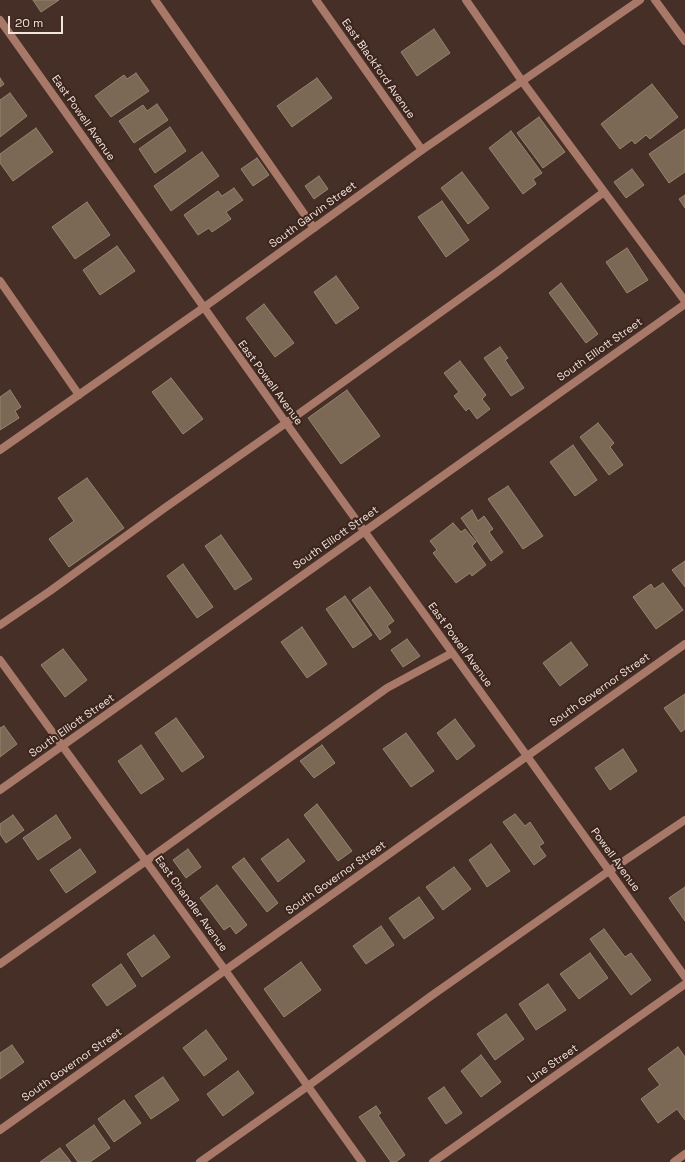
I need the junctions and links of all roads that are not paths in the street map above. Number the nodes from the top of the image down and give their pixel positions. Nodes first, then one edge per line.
1 (155, 0) edge
2 (316, 0) edge
3 (466, 0) edge
4 (640, 0) edge
5 (655, 0) edge
6 (0, 20) edge
7 (685, 41) edge
8 (522, 82) junction
9 (422, 150) junction
10 (604, 192) junction
11 (314, 228) junction
12 (0, 281) edge
13 (685, 302) edge
14 (203, 308) junction
15 (79, 395) junction
16 (286, 423) junction
17 (0, 450) edge
18 (364, 532) junction
19 (0, 625) edge
20 (685, 644) edge
21 (452, 653) junction
22 (0, 660) edge
23 (63, 746) junction
24 (527, 756) junction
25 (0, 790) edge
26 (685, 820) edge
27 (146, 861) junction
28 (609, 871) junction
29 (0, 964) edge
30 (225, 970) junction
31 (685, 977) edge
32 (685, 984) edge
33 (308, 1086) junction
34 (0, 1130) edge
35 (685, 1154) edge
36 (200, 1162) edge
37 (362, 1162) edge
38 (434, 1162) edge
39 (674, 1162) edge

1 - 11 street
2 - 9 street, East Blackford Avenue
3 - 8 street
4 - 8 street, South Garvin Street
5 - 7 street
6 - 14 street, East Powell Avenue
8 - 9 street, South Garvin Street
8 - 10 street
9 - 11 street, South Garvin Street
10 - 13 street
10 - 16 street
11 - 14 street, South Garvin Street
12 - 15 street
13 - 18 street, South Elliott Street
14 - 15 street, South Garvin Street
14 - 16 street, East Powell Avenue
15 - 17 street, South Garvin Street
16 - 18 street, East Powell Avenue
16 - 19 street
18 - 21 street, East Powell Avenue
18 - 23 street, South Elliott Street
20 - 24 street, South Governor Street
21 - 24 street, East Powell Avenue
21 - 27 street
22 - 23 street, East Chandler Avenue
23 - 25 street, South Elliott Street
23 - 27 street, East Chandler Avenue
24 - 28 street, Powell Avenue
24 - 30 street, South Governor Street
26 - 28 street
27 - 29 street
27 - 30 street, East Chandler Avenue
28 - 31 street, Powell Avenue
28 - 33 street
30 - 33 street, East Chandler Avenue
30 - 34 street, South Governor Street
32 - 38 street, Line Street
33 - 36 street
33 - 37 street, East Chandler Avenue
35 - 39 street

